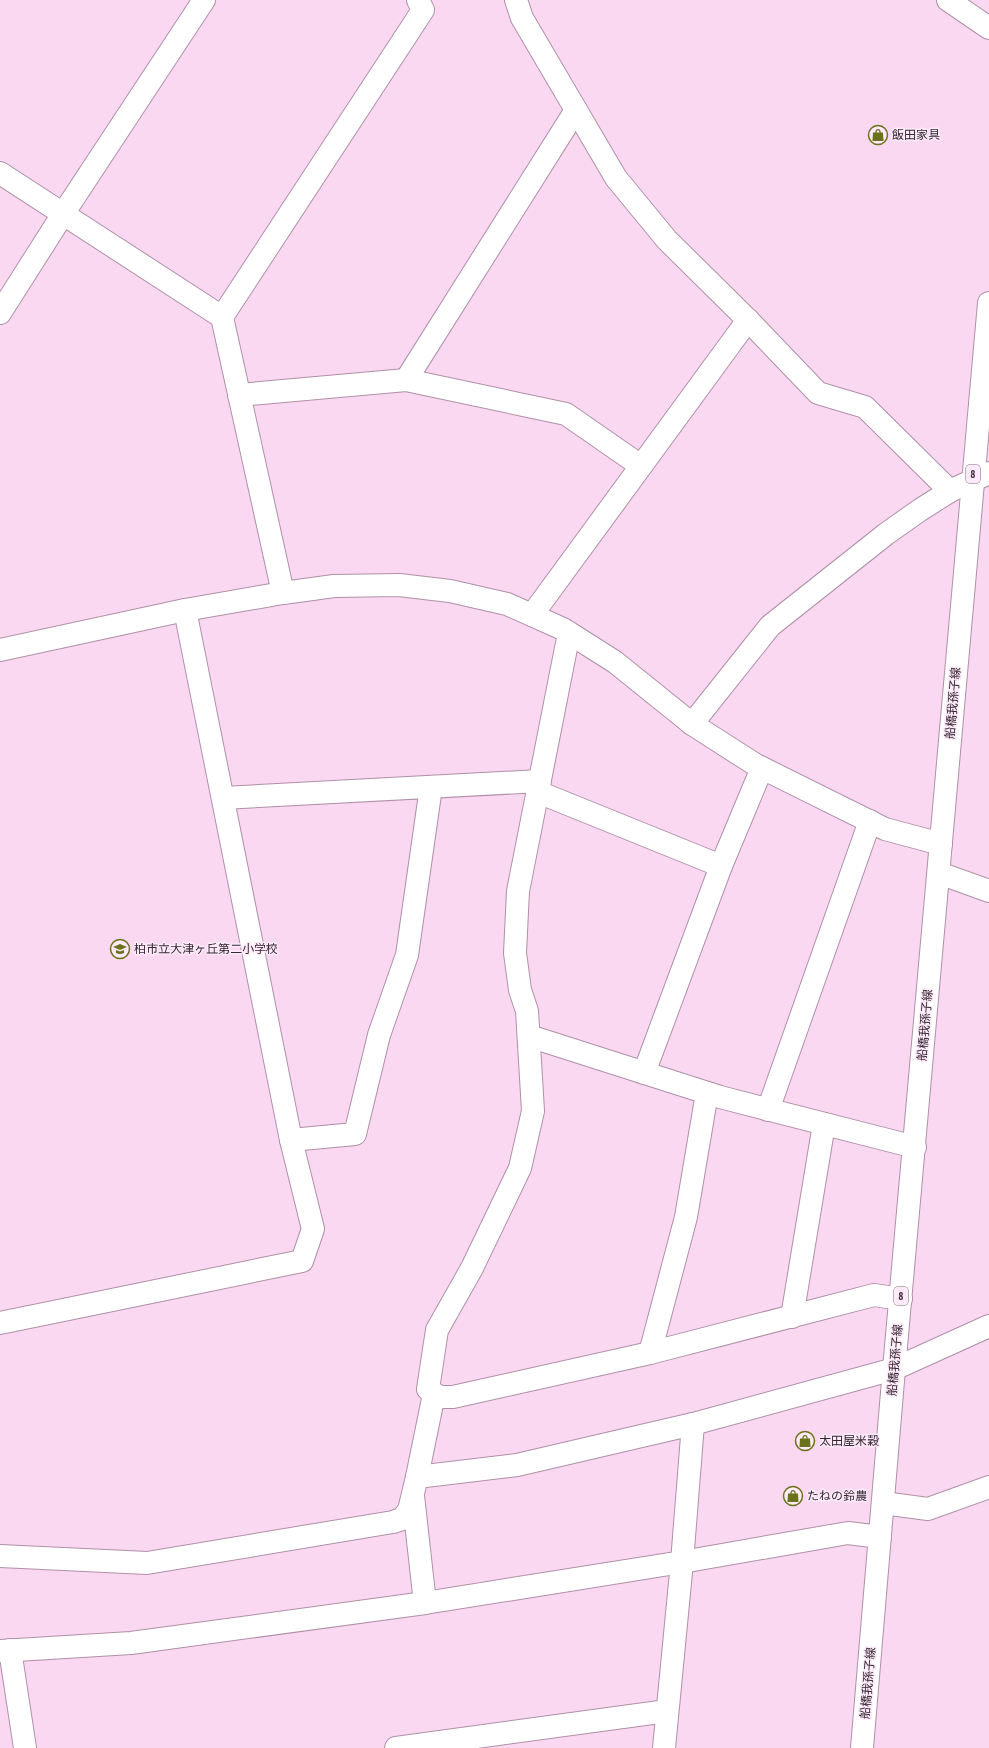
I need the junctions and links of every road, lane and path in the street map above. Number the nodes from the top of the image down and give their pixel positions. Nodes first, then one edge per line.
1 (204, 0) edge
2 (418, 0) edge
3 (516, 0) edge
4 (948, 0) edge
5 (989, 28) edge
6 (576, 110) junction
7 (0, 173) edge
8 (63, 214) junction
9 (989, 303) edge
10 (0, 313) edge
11 (222, 317) junction
12 (748, 320) junction
13 (406, 380) junction
14 (239, 395) junction
15 (641, 466) junction
16 (981, 476) edge
17 (950, 491) junction
18 (283, 593) junction
19 (185, 610) junction
20 (532, 615) junction
21 (569, 633) junction
22 (0, 650) edge
23 (692, 724) junction
24 (762, 768) junction
25 (539, 786) junction
26 (431, 787) junction
27 (223, 798) junction
28 (870, 821) junction
29 (941, 844) junction
30 (722, 866) junction
31 (939, 873) junction
32 (989, 891) edge
33 (529, 1036) junction
34 (644, 1073) junction
35 (706, 1093) junction
36 (768, 1110) junction
37 (824, 1124) junction
38 (291, 1140) junction
39 (915, 1147) junction
40 (901, 1299) junction
41 (792, 1317) junction
42 (0, 1323) edge
43 (989, 1326) edge
44 (650, 1354) junction
45 (894, 1369) junction
46 (434, 1394) junction
47 (693, 1424) junction
48 (415, 1487) junction
49 (989, 1487) edge
50 (883, 1503) junction
51 (880, 1537) junction
52 (0, 1556) edge
53 (682, 1562) junction
54 (425, 1603) junction
55 (5, 1650) edge
56 (667, 1711) junction
57 (25, 1748) edge
58 (396, 1748) edge
59 (664, 1748) edge
60 (862, 1748) edge

1 - 8 main road
2 - 11 main road
3 - 6 main road
4 - 5 main road
6 - 12 main road
6 - 13 main road
7 - 8 main road
8 - 10 main road
8 - 11 main road
9 - 16 main road, 船橋我孫子線 / 8
11 - 14 main road
12 - 15 main road
12 - 17 main road
13 - 14 main road
13 - 15 main road
14 - 18 main road
15 - 20 main road
16 - 17 main road
16 - 29 main road, 船橋我孫子線 / 8
17 - 23 main road
18 - 19 main road
18 - 20 main road
19 - 22 main road
19 - 27 main road
20 - 21 main road
21 - 23 main road
21 - 25 main road
23 - 24 main road
24 - 28 main road
24 - 30 main road
25 - 26 main road
25 - 30 main road
25 - 33 main road
26 - 27 main road
26 - 38 main road
27 - 38 main road
28 - 29 main road
28 - 36 main road
29 - 31 main road, 船橋我孫子線 / 8
30 - 34 main road
31 - 32 main road
31 - 39 main road, 船橋我孫子線 / 8
33 - 34 main road
33 - 46 main road
34 - 35 main road
35 - 36 main road
35 - 44 main road
36 - 37 main road
37 - 39 main road
37 - 41 main road
38 - 42 main road
39 - 40 main road, 船橋我孫子線 / 8
40 - 41 main road
40 - 45 main road, 船橋我孫子線 / 8
41 - 44 main road
43 - 45 main road
44 - 46 main road
45 - 47 main road
45 - 50 main road, 船橋我孫子線 / 8
46 - 48 main road
47 - 48 main road
47 - 53 main road
48 - 52 main road
48 - 54 main road
49 - 50 main road
50 - 51 main road, 船橋我孫子線 / 8
51 - 53 main road
51 - 60 main road, 船橋我孫子線 / 8
53 - 54 main road
53 - 56 main road
54 - 55 main road
55 - 57 main road
56 - 58 main road
56 - 59 main road

